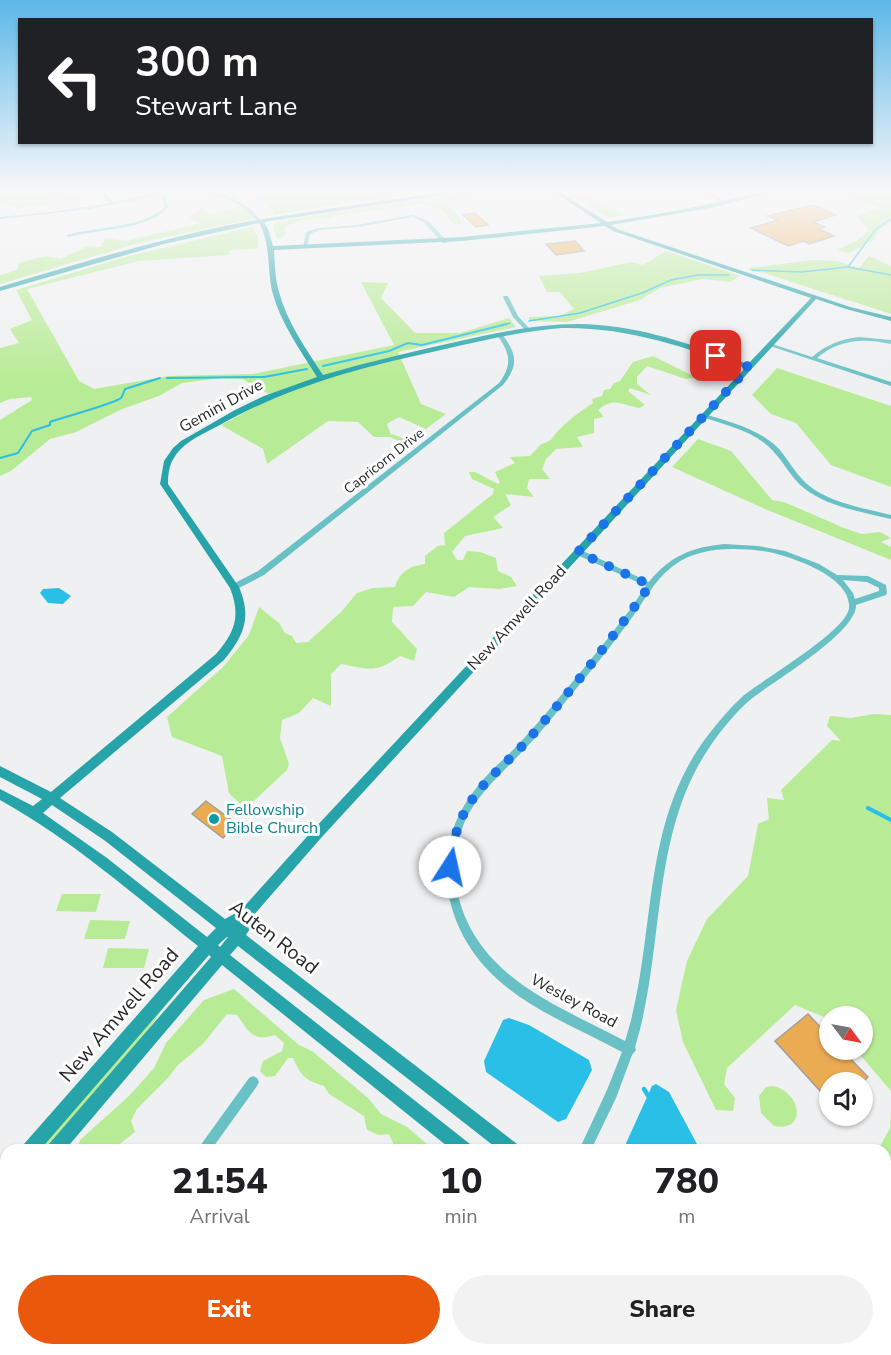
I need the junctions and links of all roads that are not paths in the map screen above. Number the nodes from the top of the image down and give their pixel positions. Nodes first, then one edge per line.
1 (123, 253) edge
2 (271, 253) edge
3 (684, 253) edge
4 (0, 289) edge
5 (506, 297) dead end
6 (815, 297) junction
7 (891, 319) edge
8 (527, 329) junction
9 (500, 335) junction
10 (891, 342) edge
11 (770, 345) junction
12 (813, 359) junction
13 (749, 367) junction
14 (321, 376) junction
15 (891, 384) edge
16 (704, 416) junction
17 (891, 517) edge
18 (578, 552) junction
19 (835, 577) junction
20 (650, 585) junction
21 (234, 587) junction
22 (853, 603) junction
23 (0, 771) edge
24 (0, 794) edge
25 (51, 798) junction
26 (34, 813) junction
27 (231, 932) junction
28 (208, 945) junction
29 (221, 956) junction
30 (630, 1050) junction
31 (253, 1082) dead end
32 (35, 1144) edge
33 (60, 1144) edge
34 (208, 1144) edge
35 (456, 1144) edge
36 (503, 1144) edge
37 (588, 1144) edge

1 - 4 street
2 - 14 street
3 - 6 street
5 - 8 street
6 - 7 street
6 - 11 street, New Amwell Road
8 - 9 street, Gemini Drive
8 - 13 street, Gemini Drive
9 - 14 street, Gemini Drive
9 - 21 street, Capricorn Drive
10 - 12 street
11 - 12 street
11 - 13 street, New Amwell Road
12 - 15 street
13 - 16 street, New Amwell Road
14 - 21 street, Gemini Drive
16 - 17 street
16 - 18 street, New Amwell Road
18 - 20 street
18 - 27 street, New Amwell Road
19 - 20 street, Wesley Road
19 - 22 street, Wesley Road
19 - 22 street, Wesley Road
20 - 30 street, Wesley Road
21 - 25 street, Gemini Drive
22 - 30 street, Wesley Road
23 - 25 street, Auten Road
24 - 26 street
25 - 26 street, Gemini Drive
25 - 27 street, Auten Road
26 - 28 street
27 - 28 street, New Amwell Road
27 - 29 street, New Amwell Road
27 - 36 street, Auten Road
28 - 29 street
28 - 32 street, New Amwell Road
29 - 33 street, New Amwell Road
29 - 35 street
30 - 37 street, Wesley Road
31 - 34 street

